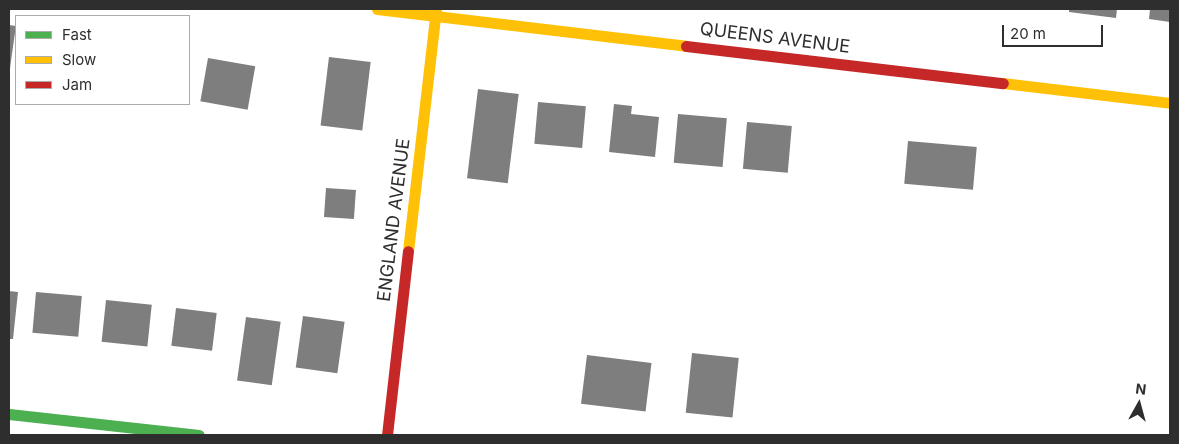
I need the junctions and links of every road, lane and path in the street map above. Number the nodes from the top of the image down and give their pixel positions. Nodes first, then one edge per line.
1 (376, 9) edge
2 (436, 12) edge
3 (1170, 103) edge
4 (9, 414) edge
5 (199, 435) edge
6 (387, 435) edge

1 - 2 street, QUEENS AVENUE
2 - 3 street, QUEENS AVENUE
2 - 6 street, ENGLAND AVENUE
4 - 5 street

